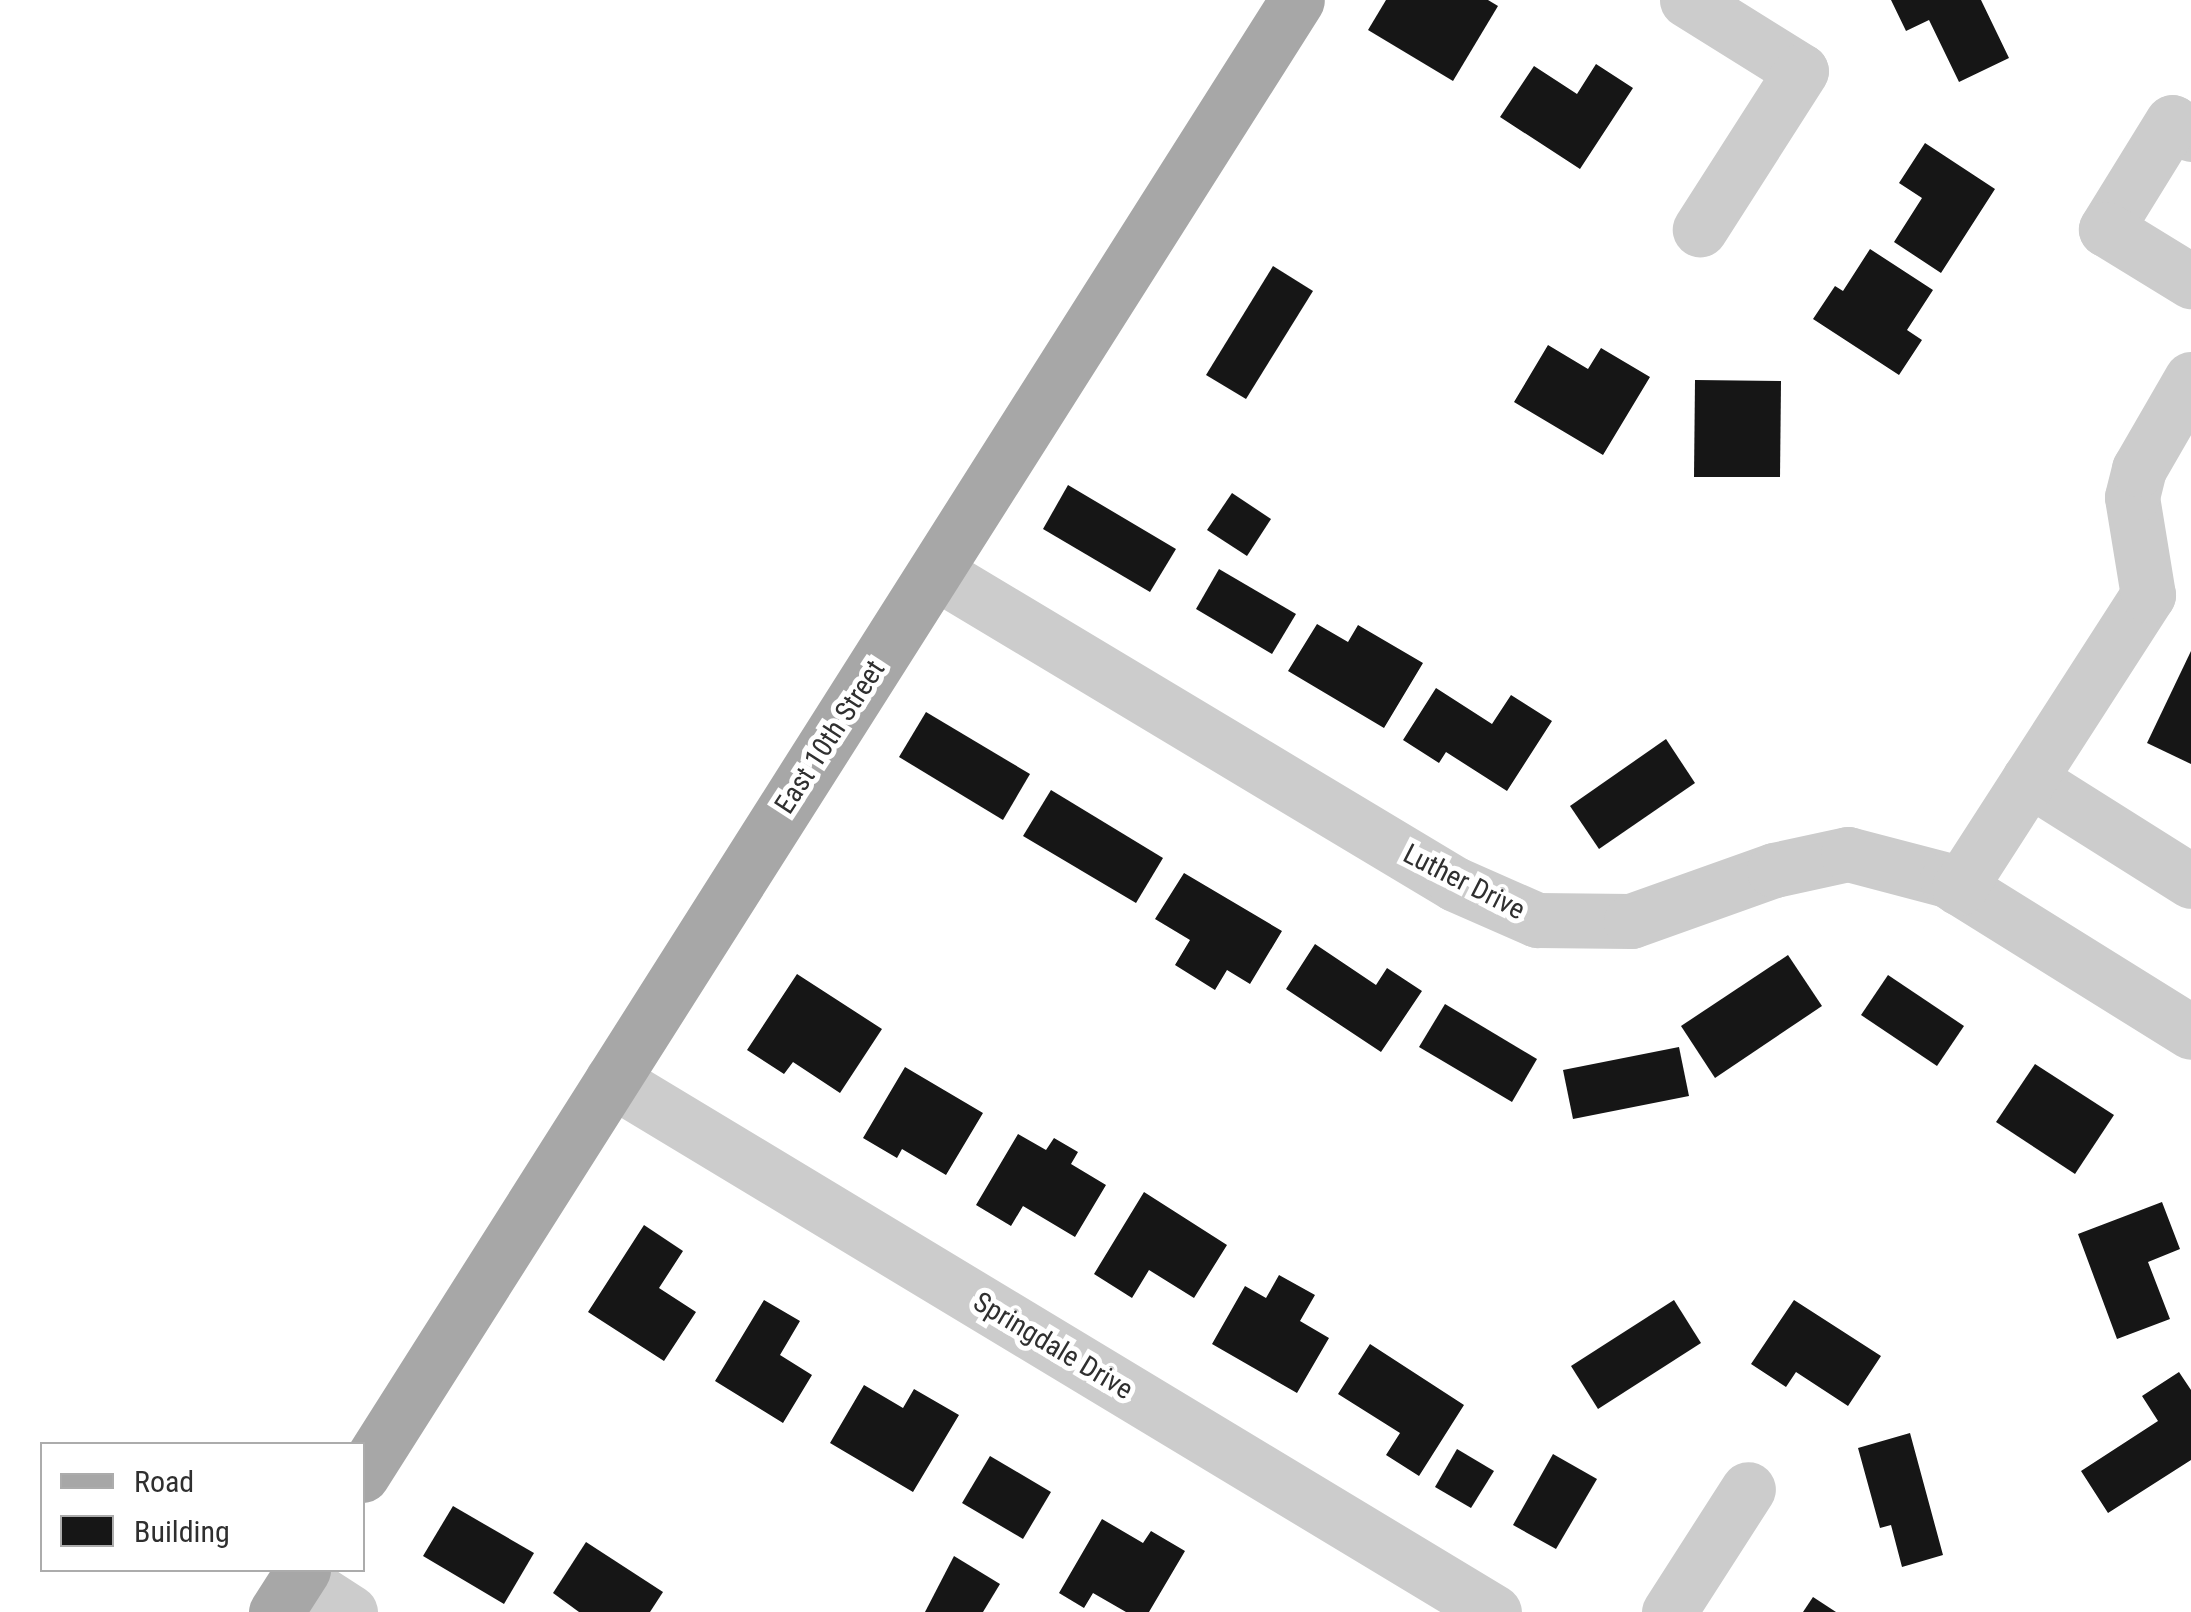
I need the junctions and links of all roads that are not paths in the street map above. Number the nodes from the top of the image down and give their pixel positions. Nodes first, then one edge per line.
1 (1296, 0) edge
2 (1687, 0) edge
3 (2191, 134) edge
4 (1700, 229) dead end
5 (2191, 281) edge
6 (2191, 379) edge
7 (935, 572) junction
8 (2029, 779) junction
9 (2191, 881) edge
10 (1959, 888) junction
11 (2187, 1021) edge
12 (612, 1080) junction
13 (365, 1470) edge
14 (1748, 1490) dead end
15 (292, 1587) edge
16 (350, 1612) edge
17 (1494, 1612) edge
18 (1670, 1612) edge

1 - 7 main road, East 10th Street
2 - 4 street
3 - 5 street
6 - 8 street
7 - 10 street, Luther Drive
7 - 12 main road, East 10th Street
8 - 9 street
8 - 10 street
10 - 11 street, Luther Drive
12 - 13 main road, East 10th Street
12 - 17 street, Springdale Drive
14 - 18 street
15 - 16 street

